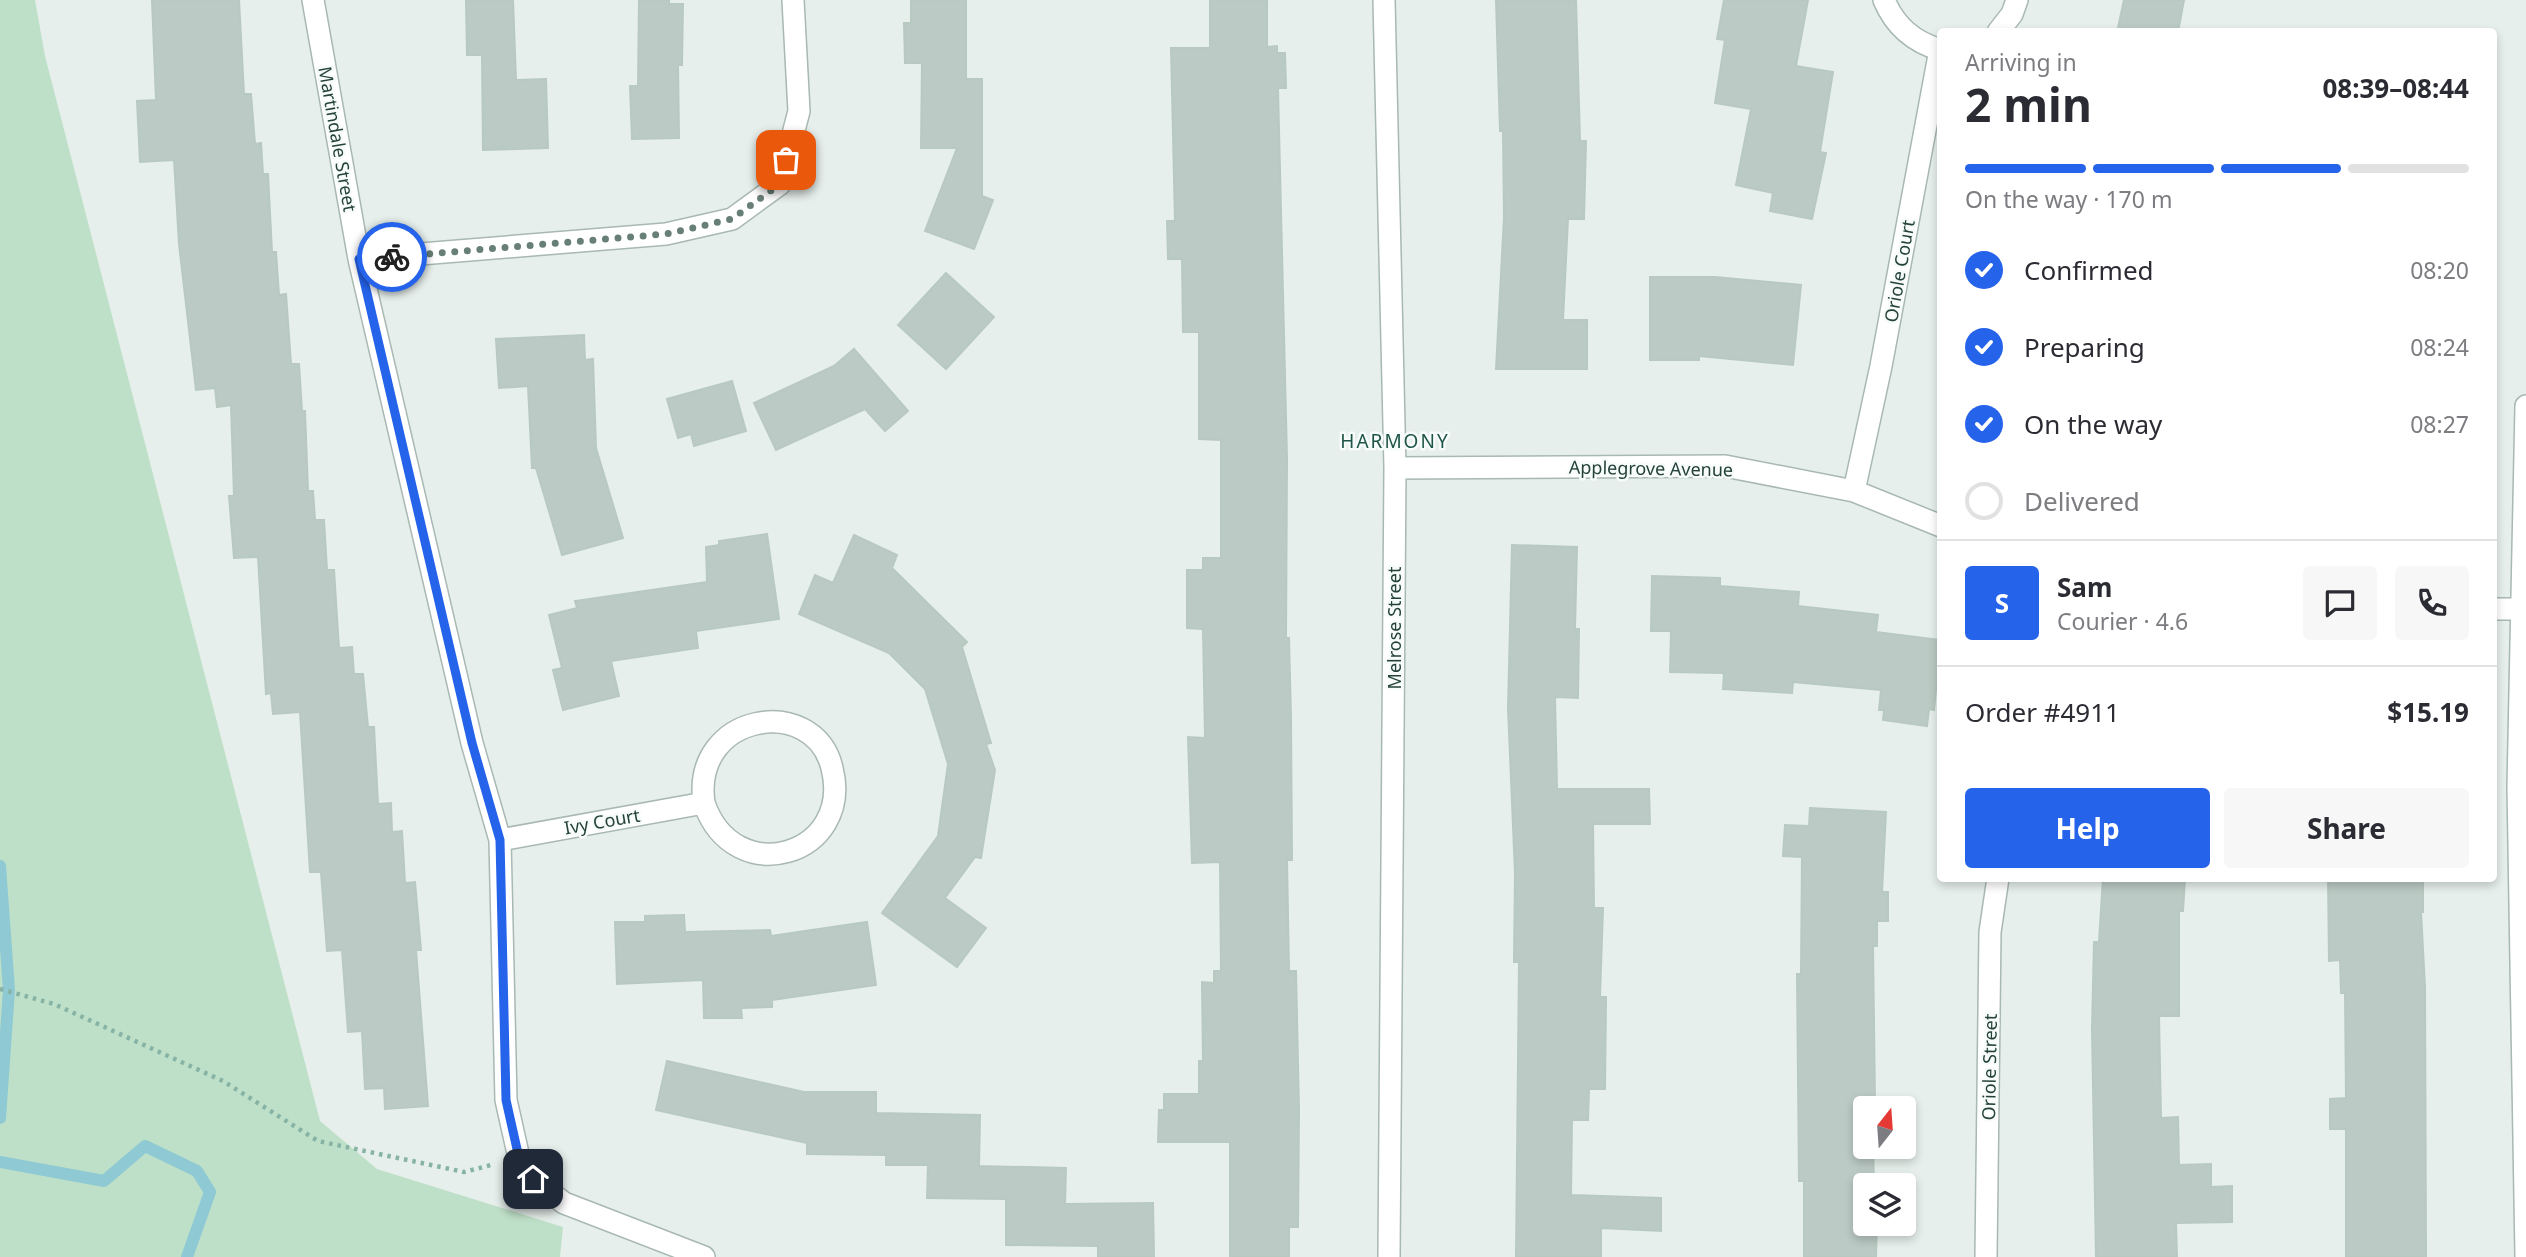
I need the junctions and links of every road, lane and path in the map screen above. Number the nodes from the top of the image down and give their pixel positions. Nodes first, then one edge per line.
1 (313, 0) edge
2 (793, 0) edge
3 (1384, 0) edge
4 (1884, 0) edge
5 (2017, 0) edge
6 (2001, 28) edge
7 (1937, 48) edge
8 (1937, 66) edge
9 (359, 259) junction
10 (2526, 406) edge
11 (1395, 468) junction
12 (1854, 491) junction
13 (1937, 524) edge
14 (2522, 609) junction
15 (2497, 610) edge
16 (704, 803) junction
17 (500, 840) junction
18 (1997, 882) edge
19 (0, 989) edge
20 (519, 1158) junction
21 (2526, 1256) edge
22 (704, 1257) edge
23 (1389, 1257) edge
24 (1986, 1257) edge

1 - 9 street, Martindale Street
2 - 9 street
3 - 11 street, Melrose Street
4 - 7 street, Oriole Court
5 - 6 street
8 - 12 street, Oriole Court
9 - 17 street, Martindale Street
10 - 14 street
11 - 12 street, Applegrove Avenue
11 - 23 street, Melrose Street
12 - 13 street, Applegrove Avenue
14 - 15 street
14 - 21 street
16 - 16 street
16 - 17 street, Ivy Court
17 - 20 street, Martindale Street
18 - 24 street, Oriole Street
19 - 20 path
20 - 22 street, Martindale Street

